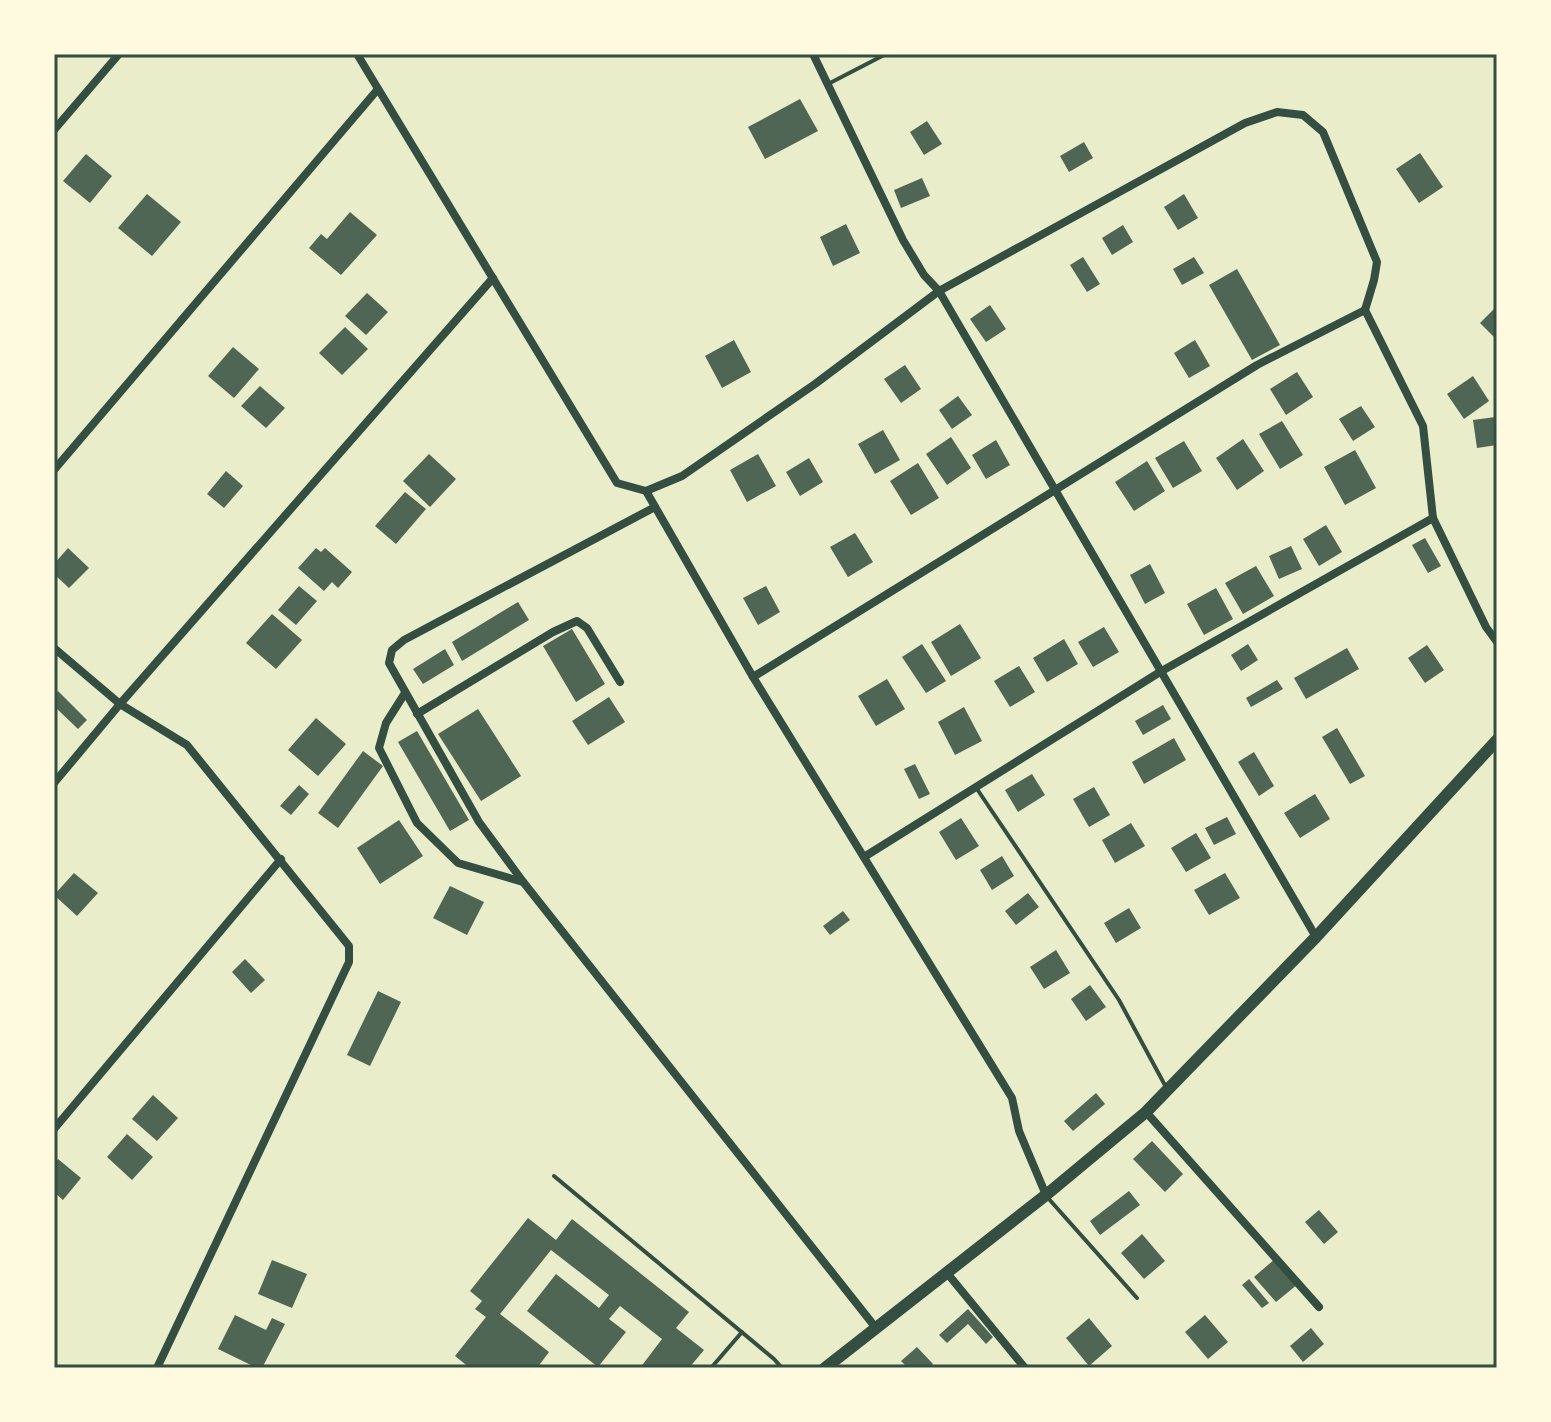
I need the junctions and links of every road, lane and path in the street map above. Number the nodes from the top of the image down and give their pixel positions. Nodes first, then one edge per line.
1 (119, 54) edge
2 (357, 54) edge
3 (813, 54) edge
4 (886, 54) edge
5 (828, 84) junction
6 (378, 89) junction
7 (54, 130) edge
8 (493, 278) junction
9 (939, 291) junction
10 (1365, 310) junction
11 (54, 470) edge
12 (1055, 490) junction
13 (646, 491) junction
14 (655, 507) junction
15 (1433, 518) junction
16 (1497, 642) edge
17 (54, 648) edge
18 (1160, 672) junction
19 (753, 677) junction
20 (620, 682) dead end
21 (405, 693) junction
22 (120, 704) junction
23 (417, 714) junction
24 (1497, 740) edge
25 (54, 783) edge
26 (976, 787) junction
27 (864, 857) junction
28 (281, 859) junction
29 (524, 883) junction
30 (1316, 937) junction
31 (1168, 1090) junction
32 (1146, 1112) junction
33 (54, 1129) edge
34 (554, 1176) dead end
35 (1046, 1195) junction
36 (947, 1273) junction
37 (1137, 1298) dead end
38 (1319, 1307) dead end
39 (876, 1328) junction
40 (742, 1332) junction
41 (157, 1368) edge
42 (711, 1368) edge
43 (782, 1368) edge
44 (825, 1368) edge
45 (1025, 1368) edge

1 - 7 street
2 - 6 street
3 - 5 street
4 - 5 lane
5 - 9 street
6 - 8 street
6 - 11 street
8 - 13 street
8 - 22 street
9 - 10 street
9 - 12 street
9 - 13 street
10 - 12 street
10 - 15 street
12 - 18 street
12 - 19 street
13 - 14 street
14 - 19 street
14 - 21 street
15 - 16 street
15 - 18 street
17 - 22 street
18 - 26 street
18 - 30 street
19 - 27 street
20 - 23 street
21 - 23 street
21 - 29 street
22 - 25 street
22 - 28 street
23 - 29 street
24 - 30 main road
26 - 27 street
26 - 31 lane
27 - 35 street
28 - 33 street
28 - 41 street
29 - 39 street
30 - 31 main road
31 - 32 main road
32 - 35 main road
32 - 38 street
34 - 40 lane
35 - 36 main road
35 - 37 lane
36 - 39 main road
36 - 45 street
39 - 44 main road
40 - 42 lane
40 - 43 lane

